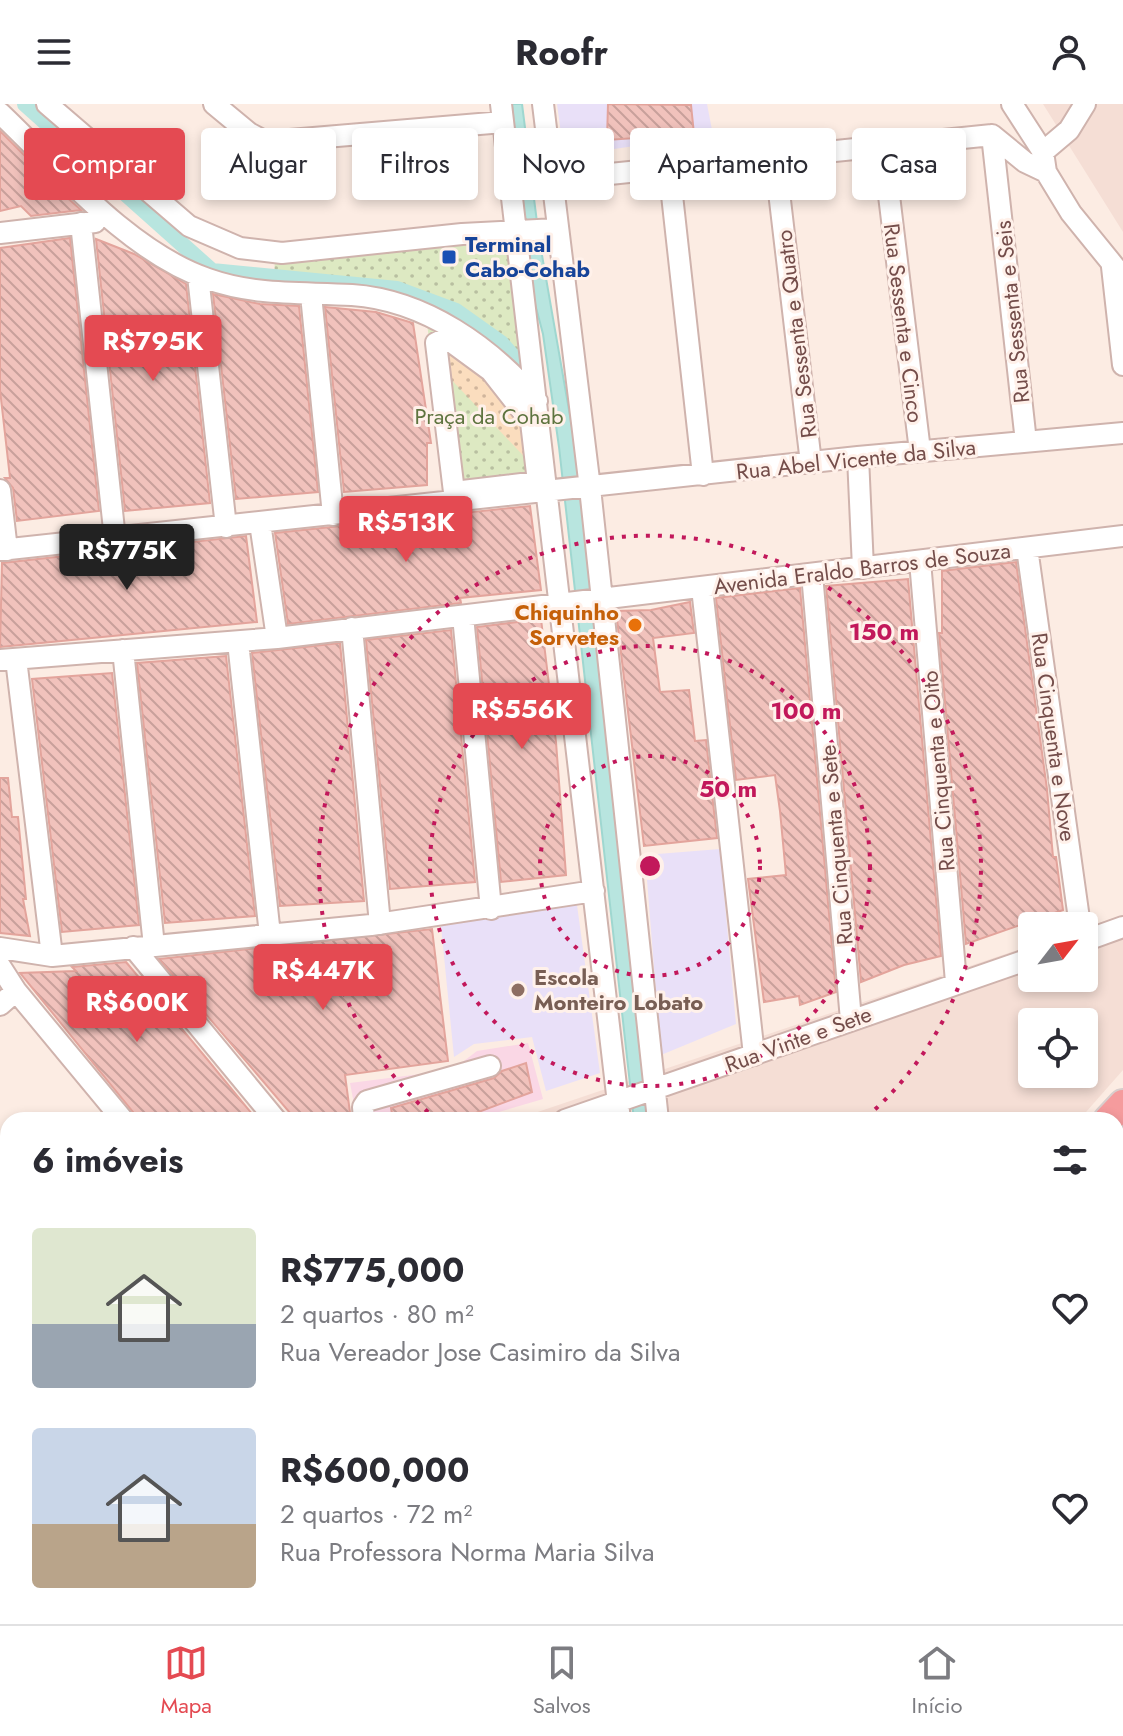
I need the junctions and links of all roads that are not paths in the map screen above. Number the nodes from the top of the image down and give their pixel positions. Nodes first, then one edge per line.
1 (47, 104) edge
2 (214, 104) edge
3 (543, 104) edge
4 (1012, 104) edge
5 (1085, 104) edge
6 (0, 113) edge
7 (502, 113) edge
8 (546, 128) edge
9 (992, 135) junction
10 (966, 138) edge
11 (1045, 162) junction
12 (544, 200) edge
13 (673, 200) edge
14 (780, 200) edge
15 (890, 200) edge
16 (115, 221) junction
17 (81, 223) junction
18 (533, 230) junction
19 (0, 233) edge
20 (1117, 272) edge
21 (198, 276) junction
22 (311, 295) junction
23 (420, 311) junction
24 (1123, 365) edge
25 (537, 401) junction
26 (1123, 433) edge
27 (1026, 442) junction
28 (920, 451) junction
29 (858, 457) junction
30 (811, 463) junction
31 (703, 475) junction
32 (549, 488) junction
33 (587, 488) junction
34 (0, 490) edge
35 (447, 502) junction
36 (333, 515) junction
37 (260, 523) junction
38 (226, 527) junction
39 (1123, 536) edge
40 (115, 539) junction
41 (1027, 548) junction
42 (3, 550) edge
43 (920, 561) junction
44 (863, 568) junction
45 (812, 574) junction
46 (702, 588) junction
47 (598, 600) junction
48 (568, 604) junction
49 (463, 616) junction
50 (352, 628) junction
51 (277, 638) junction
52 (238, 642) junction
53 (123, 650) junction
54 (8, 660) edge
55 (594, 891) junction
56 (491, 909) junction
57 (1078, 912) edge
58 (380, 924) junction
59 (1123, 927) edge
60 (270, 935) junction
61 (1098, 936) edge
62 (144, 946) junction
63 (0, 948) edge
64 (52, 956) junction
65 (1018, 962) edge
66 (0, 966) edge
67 (956, 982) junction
68 (8, 998) edge
69 (851, 1020) junction
70 (754, 1055) junction
71 (490, 1066) dead end
72 (654, 1089) junction
73 (623, 1106) edge
74 (115, 1112) edge
75 (270, 1112) edge
76 (363, 1112) edge
77 (598, 1112) edge
78 (657, 1112) edge

1 - 18 street
2 - 7 street
3 - 8 street
4 - 11 street
5 - 11 street
6 - 16 street
7 - 18 street
9 - 10 street
9 - 11 street
9 - 27 street, Rua Sessenta e Seis
11 - 20 street
12 - 18 street
13 - 31 street
14 - 30 street, Rua Sessenta e Quatro
15 - 28 street, Rua Sessenta e Cinco
16 - 17 street
16 - 21 street
17 - 19 street
17 - 40 street
18 - 25 street
18 - 33 street
20 - 24 street
21 - 22 street
21 - 38 street
22 - 23 street
22 - 36 street
23 - 25 street
23 - 35 street
25 - 32 street
26 - 27 street, Rua Abel Vicente da Silva
27 - 28 street, Rua Abel Vicente da Silva
28 - 29 street, Rua Abel Vicente da Silva
29 - 30 street, Rua Abel Vicente da Silva
29 - 44 street
30 - 31 street, Rua Abel Vicente da Silva
31 - 33 street, Rua Abel Vicente da Silva
32 - 32 street
32 - 33 street, Rua Abel Vicente da Silva
32 - 35 street
32 - 48 street
33 - 47 street
34 - 42 street
35 - 36 street
36 - 37 street
37 - 38 street
37 - 51 street
38 - 40 street
39 - 41 street, Avenida Eraldo Barros de Souza
40 - 42 street
41 - 43 street, Avenida Eraldo Barros de Souza
41 - 57 street, Rua Cinquenta e Nove
43 - 44 street, Avenida Eraldo Barros de Souza
43 - 67 street, Rua Cinquenta e Oito
44 - 45 street, Avenida Eraldo Barros de Souza
45 - 46 street, Avenida Eraldo Barros de Souza
45 - 69 street, Rua Cinquenta e Sete
46 - 47 street, Avenida Eraldo Barros de Souza
46 - 70 street
47 - 48 street, Avenida Eraldo Barros de Souza
47 - 72 street
48 - 49 street, Avenida Eraldo Barros de Souza
48 - 55 street
49 - 50 street, Avenida Eraldo Barros de Souza
49 - 56 street
50 - 51 street
50 - 58 street
51 - 52 street
52 - 53 street
52 - 60 street
53 - 54 street
53 - 62 street
54 - 64 street
55 - 56 street
55 - 73 street
56 - 58 street
58 - 60 street
59 - 61 street
60 - 62 street
62 - 64 street
62 - 75 street
63 - 64 street
65 - 67 street, Rua Vinte e Sete
66 - 68 street
67 - 69 street, Rua Vinte e Sete
68 - 74 street
69 - 70 street, Rua Vinte e Sete
70 - 72 street, Rua Vinte e Sete
71 - 76 street
72 - 73 street, Rua Vinte e Sete
72 - 78 street
73 - 77 street, Rua Vinte e Sete

